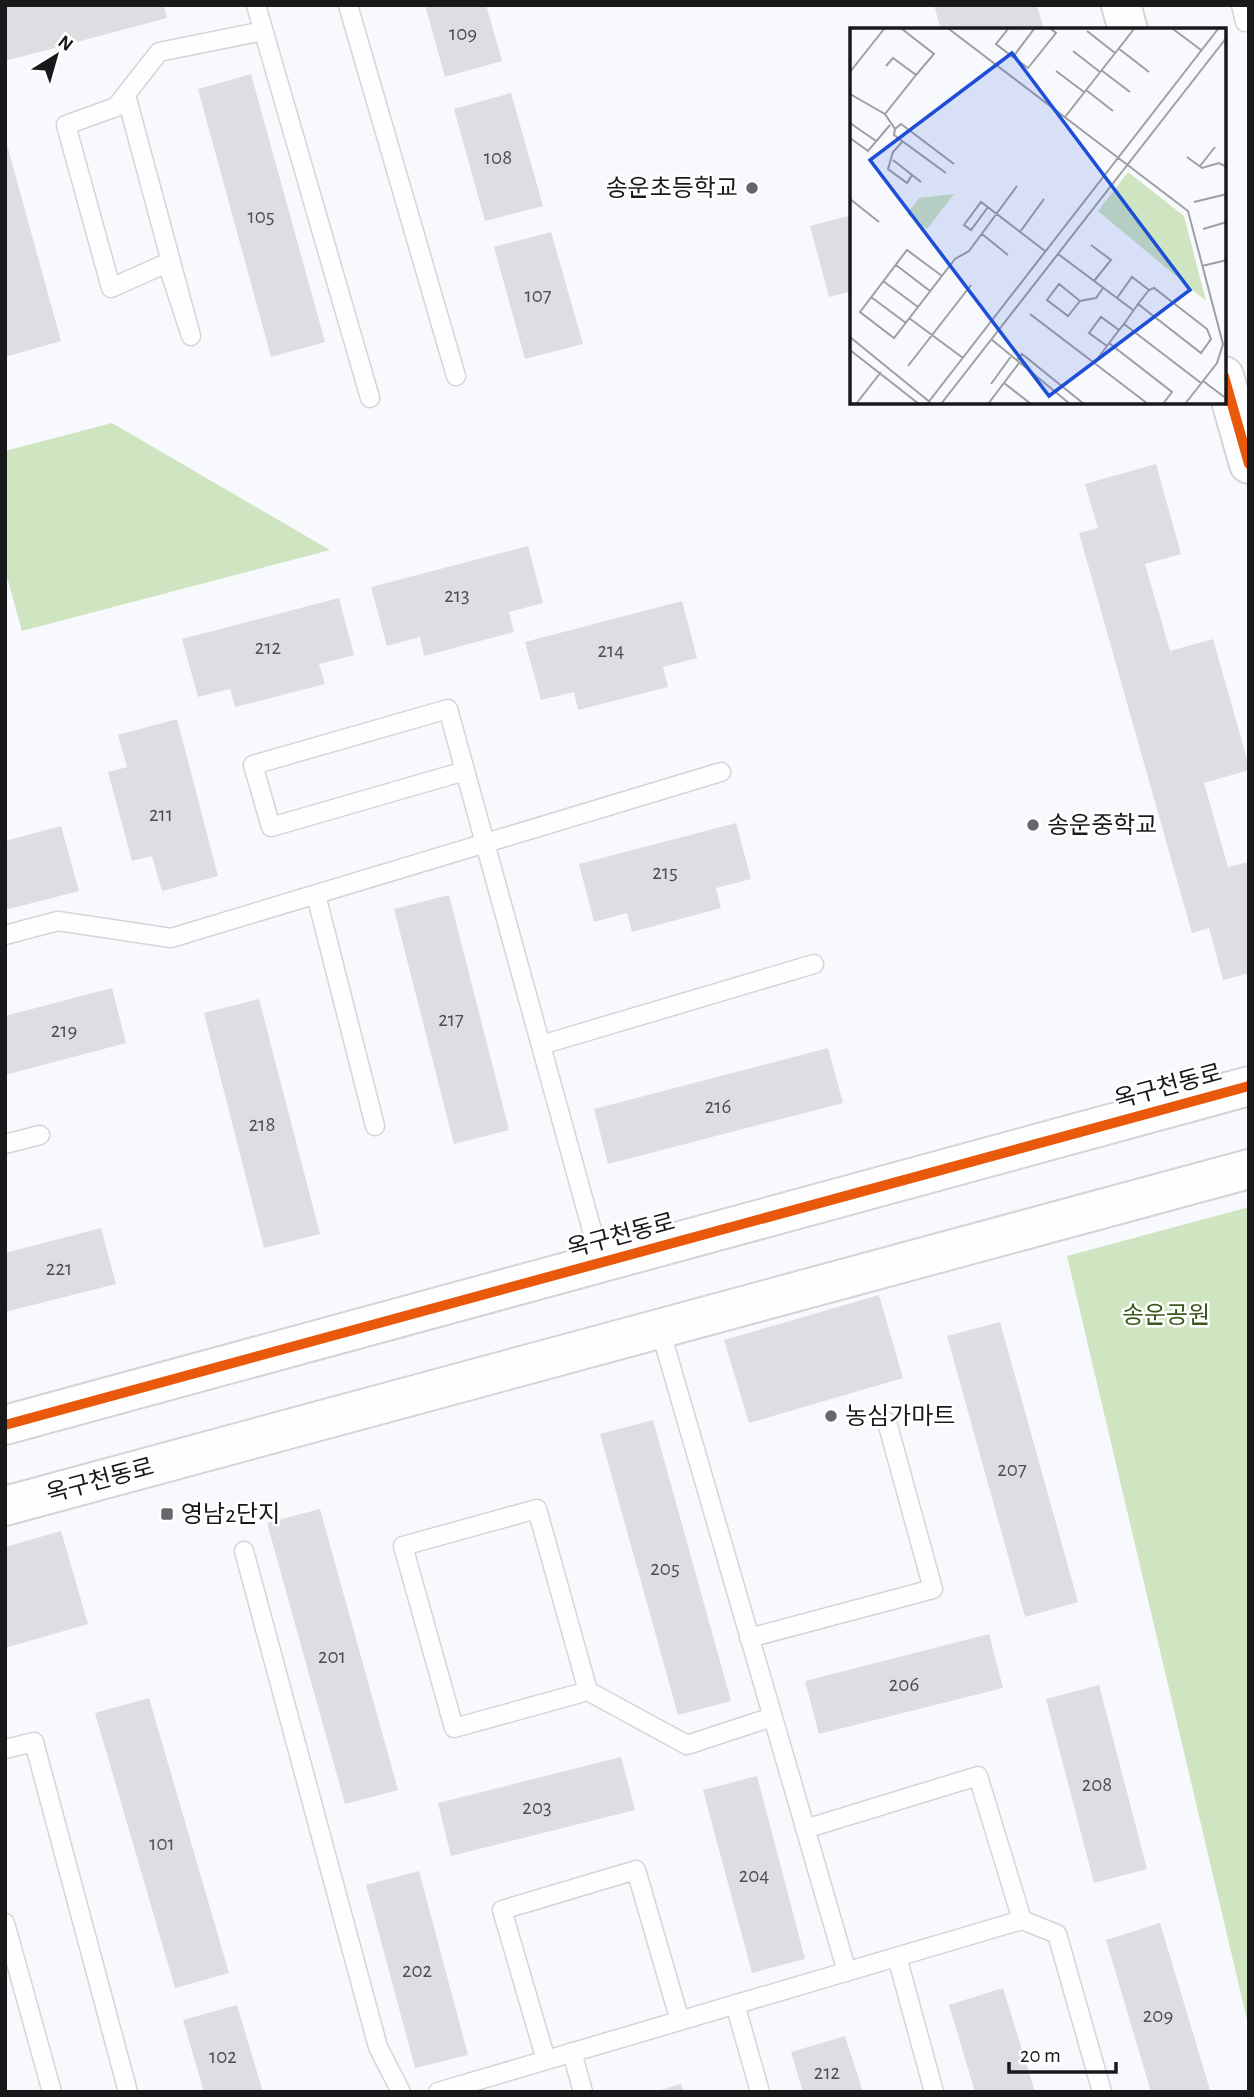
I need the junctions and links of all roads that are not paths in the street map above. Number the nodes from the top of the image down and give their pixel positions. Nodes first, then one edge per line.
1 (256, 5) edge
2 (348, 5) edge
3 (1121, 5) edge
4 (1127, 28) edge
5 (263, 31) junction
6 (126, 95) junction
7 (456, 376) dead end
8 (1226, 383) edge
9 (370, 398) dead end
10 (1249, 464) edge
11 (465, 771) junction
12 (721, 772) dead end
13 (485, 843) junction
14 (316, 895) junction
15 (5, 935) edge
16 (814, 964) dead end
17 (541, 1045) junction
18 (1249, 1086) edge
19 (375, 1126) dead end
20 (40, 1135) dead end
21 (5, 1144) edge
22 (1249, 1169) edge
23 (601, 1263) junction
24 (660, 1329) junction
25 (887, 1422) dead end
26 (5, 1425) edge
27 (5, 1506) edge
28 (244, 1551) dead end
29 (749, 1638) junction
30 (588, 1691) junction
31 (772, 1717) junction
32 (5, 1749) edge
33 (805, 1829) junction
34 (1022, 1920) junction
35 (5, 1923) edge
36 (897, 1957) junction
37 (847, 1972) junction
38 (735, 2004) junction
39 (680, 2021) junction
40 (572, 2052) junction
41 (546, 2060) junction
42 (52, 2092) edge
43 (128, 2092) edge
44 (401, 2092) edge
45 (438, 2092) edge
46 (583, 2092) edge
47 (760, 2092) edge
48 (934, 2092) edge
49 (1102, 2092) edge

1 - 5 lane
2 - 7 lane
3 - 4 street
5 - 6 lane
5 - 9 lane
6 - 6 lane
8 - 10 street
11 - 11 lane
11 - 13 lane
12 - 13 lane
13 - 14 lane
13 - 17 lane
14 - 15 lane
14 - 19 lane
16 - 17 lane
17 - 23 lane
18 - 23 street, 옥구천동로
20 - 21 lane
22 - 24 street, 옥구천동로
23 - 26 street, 옥구천동로
24 - 27 street, 옥구천동로
24 - 29 lane
25 - 29 lane
28 - 44 lane
29 - 31 lane
30 - 30 lane
30 - 31 lane
31 - 33 lane
32 - 43 lane
33 - 34 lane
33 - 37 lane
34 - 36 lane
34 - 49 lane
35 - 42 lane
36 - 37 lane
36 - 48 lane
37 - 38 lane
38 - 39 lane
38 - 47 lane
39 - 40 lane
39 - 41 lane
40 - 41 lane
40 - 46 lane
41 - 45 lane

